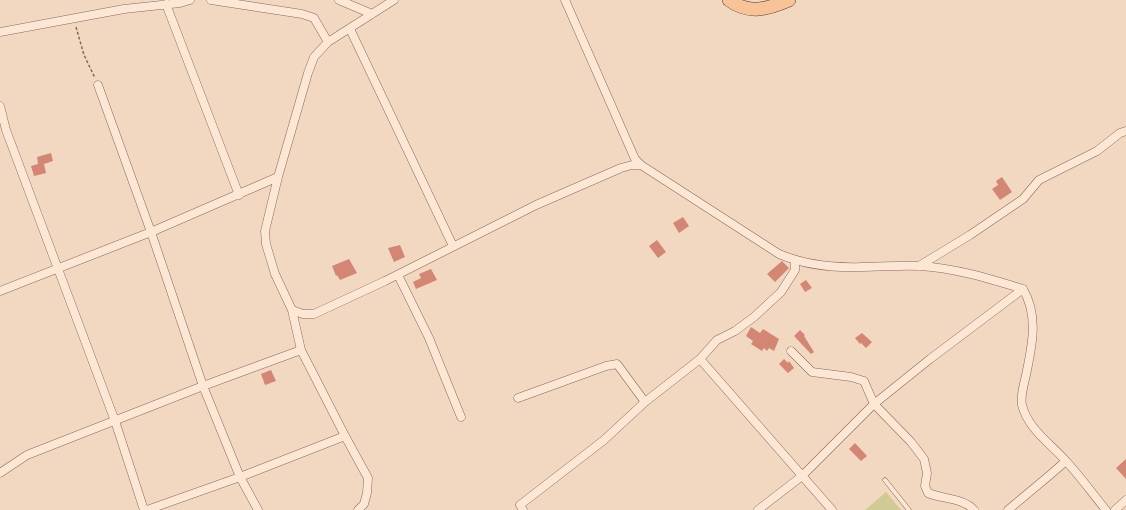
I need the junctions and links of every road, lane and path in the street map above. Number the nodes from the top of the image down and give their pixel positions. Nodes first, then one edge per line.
1 (190, 0) edge
2 (211, 0) edge
3 (339, 0) edge
4 (394, 0) edge
5 (565, 0) edge
6 (729, 0) edge
7 (789, 0) edge
8 (166, 4) junction
9 (372, 14) junction
10 (74, 18) junction
11 (350, 28) junction
12 (0, 32) edge
13 (328, 42) junction
14 (98, 85) joint
15 (0, 106) edge
16 (1126, 132) edge
17 (640, 165) junction
18 (278, 177) junction
19 (238, 195) junction
20 (151, 232) junction
21 (453, 246) junction
22 (795, 261) junction
23 (919, 266) junction
24 (58, 268) junction
25 (398, 275) junction
26 (1024, 289) junction
27 (0, 291) edge
28 (292, 310) junction
29 (301, 350) junction
30 (791, 351) dead end
31 (700, 359) junction
32 (203, 386) junction
33 (518, 398) dead end
34 (645, 402) junction
35 (874, 404) junction
36 (461, 417) dead end
37 (115, 421) junction
38 (345, 436) junction
39 (1066, 461) junction
40 (0, 473) edge
41 (802, 476) junction
42 (240, 477) junction
43 (885, 480) dead end
44 (1126, 500) edge
45 (146, 510) edge
46 (258, 510) edge
47 (358, 510) edge
48 (523, 510) edge
49 (758, 510) edge
50 (832, 510) edge
51 (909, 510) edge
52 (974, 510) edge
53 (1009, 510) edge
54 (1106, 510) edge
55 (1115, 510) edge

1 - 8 street
2 - 13 street
3 - 9 street
4 - 9 street
5 - 17 street
6 - 7 main road
8 - 10 street
8 - 19 street
9 - 11 street
10 - 12 street
10 - 14 path
11 - 13 street
11 - 21 street
13 - 18 street
14 - 20 street
15 - 24 street
16 - 23 street
17 - 21 street
17 - 22 street
18 - 19 street
18 - 28 street
19 - 20 street
20 - 24 street
20 - 32 street
21 - 25 street
22 - 23 street
22 - 31 street
23 - 26 street
24 - 27 street
24 - 37 street
25 - 28 street
25 - 36 street
26 - 35 street
26 - 39 street
28 - 29 street
29 - 32 street
29 - 38 street
30 - 35 street
31 - 34 street
31 - 41 street
32 - 37 street
32 - 42 street
33 - 34 street
34 - 48 street
35 - 41 street
35 - 52 street
37 - 40 street
37 - 45 street
38 - 42 street
38 - 47 street
39 - 53 street
39 - 54 street
41 - 49 street
41 - 50 street
42 - 45 street
42 - 46 street
43 - 51 lane
44 - 55 street

